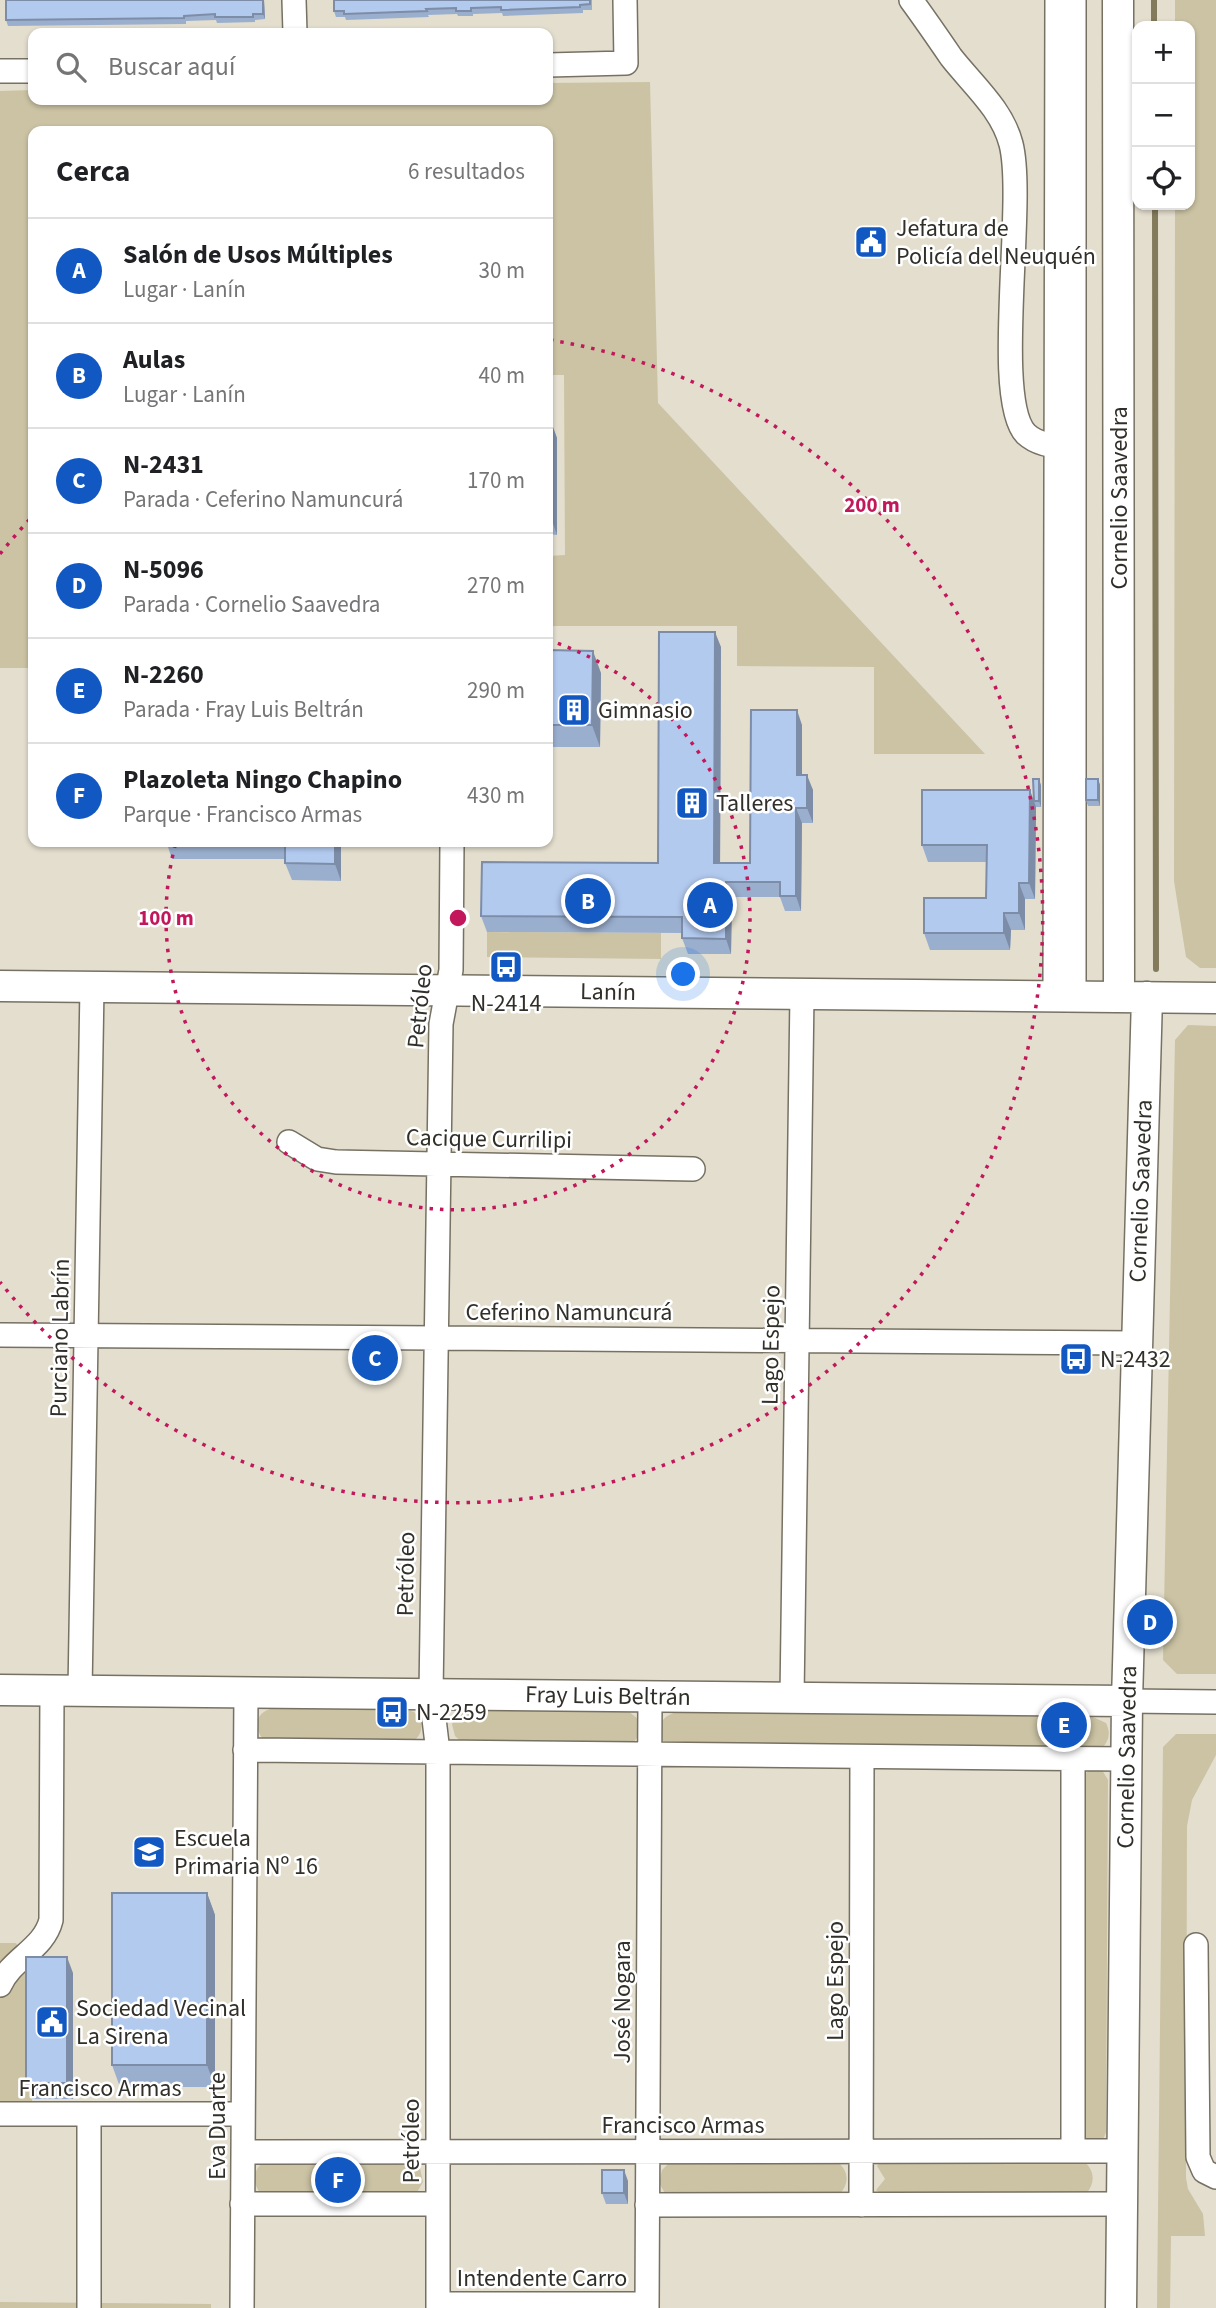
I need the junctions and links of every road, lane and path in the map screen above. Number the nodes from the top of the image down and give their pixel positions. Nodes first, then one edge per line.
1 (294, 0) edge
2 (625, 0) edge
3 (911, 0) edge
4 (1057, 0) edge
5 (1074, 0) edge
6 (1118, 0) edge
7 (295, 28) edge
8 (553, 65) edge
9 (0, 71) edge
10 (28, 71) edge
11 (1065, 447) junction
12 (452, 847) edge
13 (0, 986) edge
14 (92, 987) junction
15 (447, 990) junction
16 (802, 994) junction
17 (1065, 996) junction
18 (1133, 997) junction
19 (1216, 998) edge
20 (289, 1142) dead end
21 (439, 1164) junction
22 (693, 1169) dead end
23 (0, 1335) edge
24 (86, 1335) junction
25 (436, 1338) junction
26 (797, 1340) junction
27 (1137, 1343) junction
28 (0, 1690) edge
29 (66, 1691) junction
30 (246, 1692) junction
31 (431, 1694) junction
32 (650, 1696) junction
33 (792, 1698) junction
34 (1127, 1701) junction
35 (1216, 1702) edge
36 (245, 1750) junction
37 (438, 1752) junction
38 (650, 1755) junction
39 (862, 1757) junction
40 (1073, 1759) junction
41 (1126, 1759) junction
42 (1196, 1945) dead end
43 (8, 1958) edge
44 (0, 1985) edge
45 (0, 2114) edge
46 (89, 2114) junction
47 (243, 2114) junction
48 (1073, 2151) junction
49 (1122, 2151) junction
50 (243, 2152) junction
51 (438, 2152) junction
52 (648, 2152) junction
53 (861, 2152) junction
54 (1216, 2177) edge
55 (242, 2204) junction
56 (438, 2204) junction
57 (1121, 2204) junction
58 (648, 2205) junction
59 (861, 2205) junction
60 (438, 2306) edge
61 (647, 2306) edge
62 (89, 2308) edge
63 (242, 2308) edge
64 (1121, 2308) edge

1 - 7 street
2 - 8 street
3 - 11 street
4 - 11 street
5 - 11 street
6 - 18 main road, Cornelio Saavedra
9 - 10 street
11 - 17 street
12 - 15 street, Petróleo
13 - 14 main road, Lanín
14 - 15 main road, Lanín
14 - 24 street, Purciano Labrín
15 - 16 main road, Lanín
15 - 21 street, Petróleo
16 - 17 main road, Lanín
16 - 26 street, Lago Espejo
17 - 18 main road, Lanín
18 - 19 main road, Lanín
18 - 27 main road, Cornelio Saavedra
20 - 21 street, Cacique Currilipi
21 - 22 street, Cacique Currilipi
21 - 25 street, Petróleo
23 - 24 street, Ceferino Namuncurá
24 - 25 street, Ceferino Namuncurá
24 - 29 street, Purciano Labrín
25 - 26 street, Ceferino Namuncurá
25 - 31 street, Petróleo
26 - 27 street, Ceferino Namuncurá
26 - 33 street, Lago Espejo
27 - 34 main road, Cornelio Saavedra
28 - 29 main road, Fray Luis Beltrán
29 - 30 main road, Fray Luis Beltrán
29 - 43 street, Purciano Labrín
30 - 31 main road, Fray Luis Beltrán
30 - 36 street, Eva Duarte
31 - 32 main road, Fray Luis Beltrán
31 - 37 street, Petróleo
32 - 33 main road, Fray Luis Beltrán
32 - 38 street, José Nogara
33 - 34 main road, Fray Luis Beltrán
34 - 35 street, Fray Luis Beltrán
34 - 41 main road, Cornelio Saavedra
36 - 37 street
36 - 47 street, Eva Duarte
37 - 38 street
37 - 51 street, Petróleo
38 - 39 street
38 - 52 street, José Nogara
39 - 40 street
39 - 53 street, Lago Espejo
40 - 41 street
40 - 48 street
41 - 49 main road, Cornelio Saavedra
42 - 54 street
43 - 44 street, Purciano Labrín
45 - 46 street, Francisco Armas
46 - 47 street, Francisco Armas
46 - 62 street
47 - 50 street, Eva Duarte
48 - 49 street, Francisco Armas
48 - 53 street, Francisco Armas
49 - 57 main road, Cornelio Saavedra
50 - 51 street, Francisco Armas
50 - 55 street, Eva Duarte
51 - 52 street, Francisco Armas
51 - 56 street, Petróleo
52 - 53 street, Francisco Armas
52 - 58 street, José Nogara
53 - 59 street, Lago Espejo
55 - 56 street
55 - 63 street, Eva Duarte
56 - 60 street, Petróleo
57 - 59 street
57 - 64 main road, Cornelio Saavedra
58 - 59 street
58 - 61 street, José Nogara
60 - 61 street, Intendente Carro

